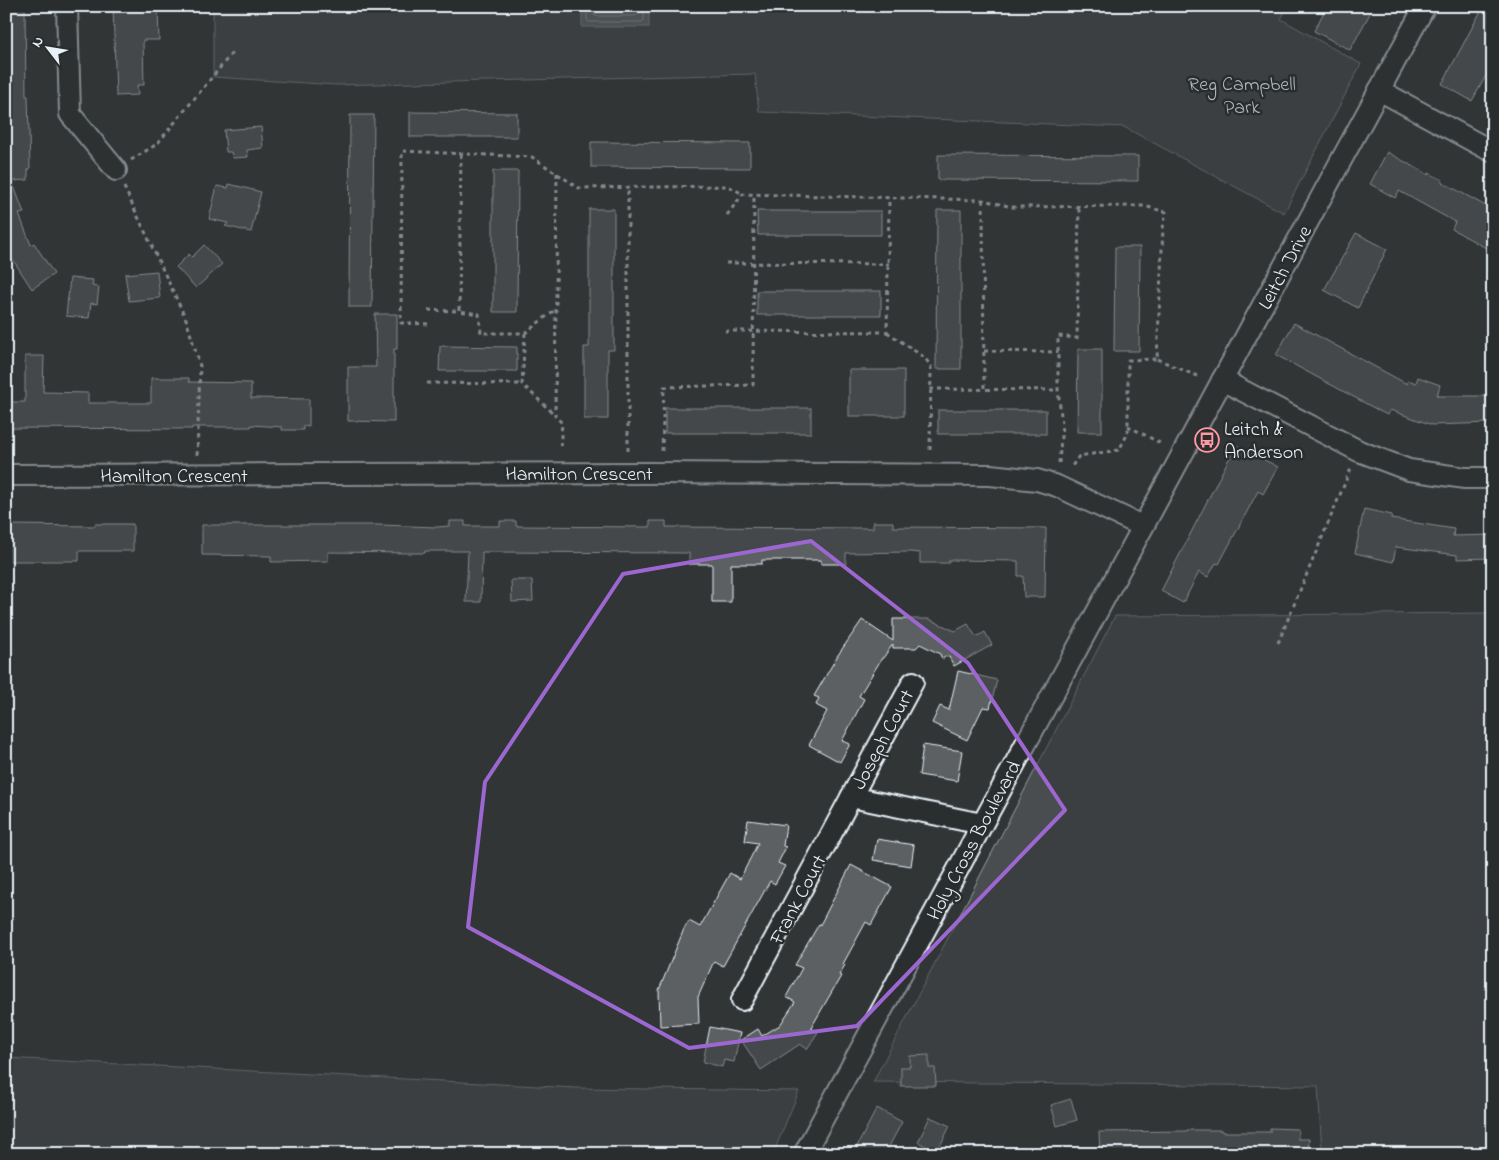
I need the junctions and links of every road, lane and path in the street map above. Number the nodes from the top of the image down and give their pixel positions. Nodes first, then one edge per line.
1 (67, 6) edge
2 (1425, 6) edge
3 (232, 53) dead end
4 (1379, 90) junction
5 (1493, 152) edge
6 (461, 154) junction
7 (116, 170) junction
8 (557, 173) junction
9 (628, 187) junction
10 (743, 194) junction
11 (754, 195) junction
12 (890, 199) junction
13 (983, 200) junction
14 (1079, 206) junction
15 (727, 215) dead end
16 (726, 263) dead end
17 (755, 263) junction
18 (889, 264) junction
19 (556, 309) junction
20 (428, 310) dead end
21 (460, 312) junction
22 (428, 324) dead end
23 (725, 331) dead end
24 (753, 331) junction
25 (887, 332) junction
26 (525, 333) junction
27 (984, 351) junction
28 (1058, 352) junction
29 (1157, 359) junction
30 (1197, 376) dead end
31 (1222, 380) junction
32 (427, 383) dead end
33 (522, 384) junction
34 (930, 389) junction
35 (984, 389) junction
36 (1058, 390) junction
37 (555, 416) junction
38 (1128, 426) junction
39 (1160, 443) dead end
40 (560, 450) dead end
41 (628, 451) dead end
42 (662, 451) dead end
43 (930, 451) dead end
44 (1359, 451) junction
45 (1059, 463) dead end
46 (1072, 466) dead end
47 (6, 475) edge
48 (197, 475) junction
49 (1493, 478) edge
50 (1142, 526) junction
51 (1278, 643) dead end
52 (913, 682) dead end
53 (851, 797) junction
54 (982, 824) junction
55 (742, 1000) dead end
56 (804, 1154) edge

1 - 7 street
2 - 4 street, Leitch Drive
3 - 7 path
4 - 5 street
4 - 31 street, Leitch Drive
6 - 8 path
6 - 21 path
6 - 22 path
7 - 48 path
8 - 9 path
8 - 19 path
9 - 10 path
9 - 41 path
10 - 11 path
10 - 15 path
11 - 12 path
11 - 17 path
12 - 13 path
12 - 18 path
13 - 14 path
13 - 27 path
14 - 28 path
14 - 29 path
16 - 17 path
17 - 18 path
17 - 24 path
18 - 25 path
19 - 26 path
19 - 37 path
20 - 21 path
21 - 26 path
23 - 24 path
24 - 25 path
24 - 42 path
25 - 34 path
26 - 33 path
27 - 28 path
27 - 35 path
28 - 36 path
29 - 30 path
29 - 38 path
31 - 44 street
31 - 50 street, Leitch Drive
32 - 33 path
33 - 37 path
34 - 35 path
34 - 43 path
35 - 36 path
36 - 45 path
37 - 40 path
38 - 39 path
38 - 46 path
44 - 49 street
44 - 51 path
47 - 48 street, Hamilton Crescent
48 - 50 street, Hamilton Crescent
50 - 54 street, Holy Cross Boulevard
52 - 53 street, Joseph Court
53 - 54 street
53 - 55 street, Frank Court
54 - 56 street, Holy Cross Boulevard

